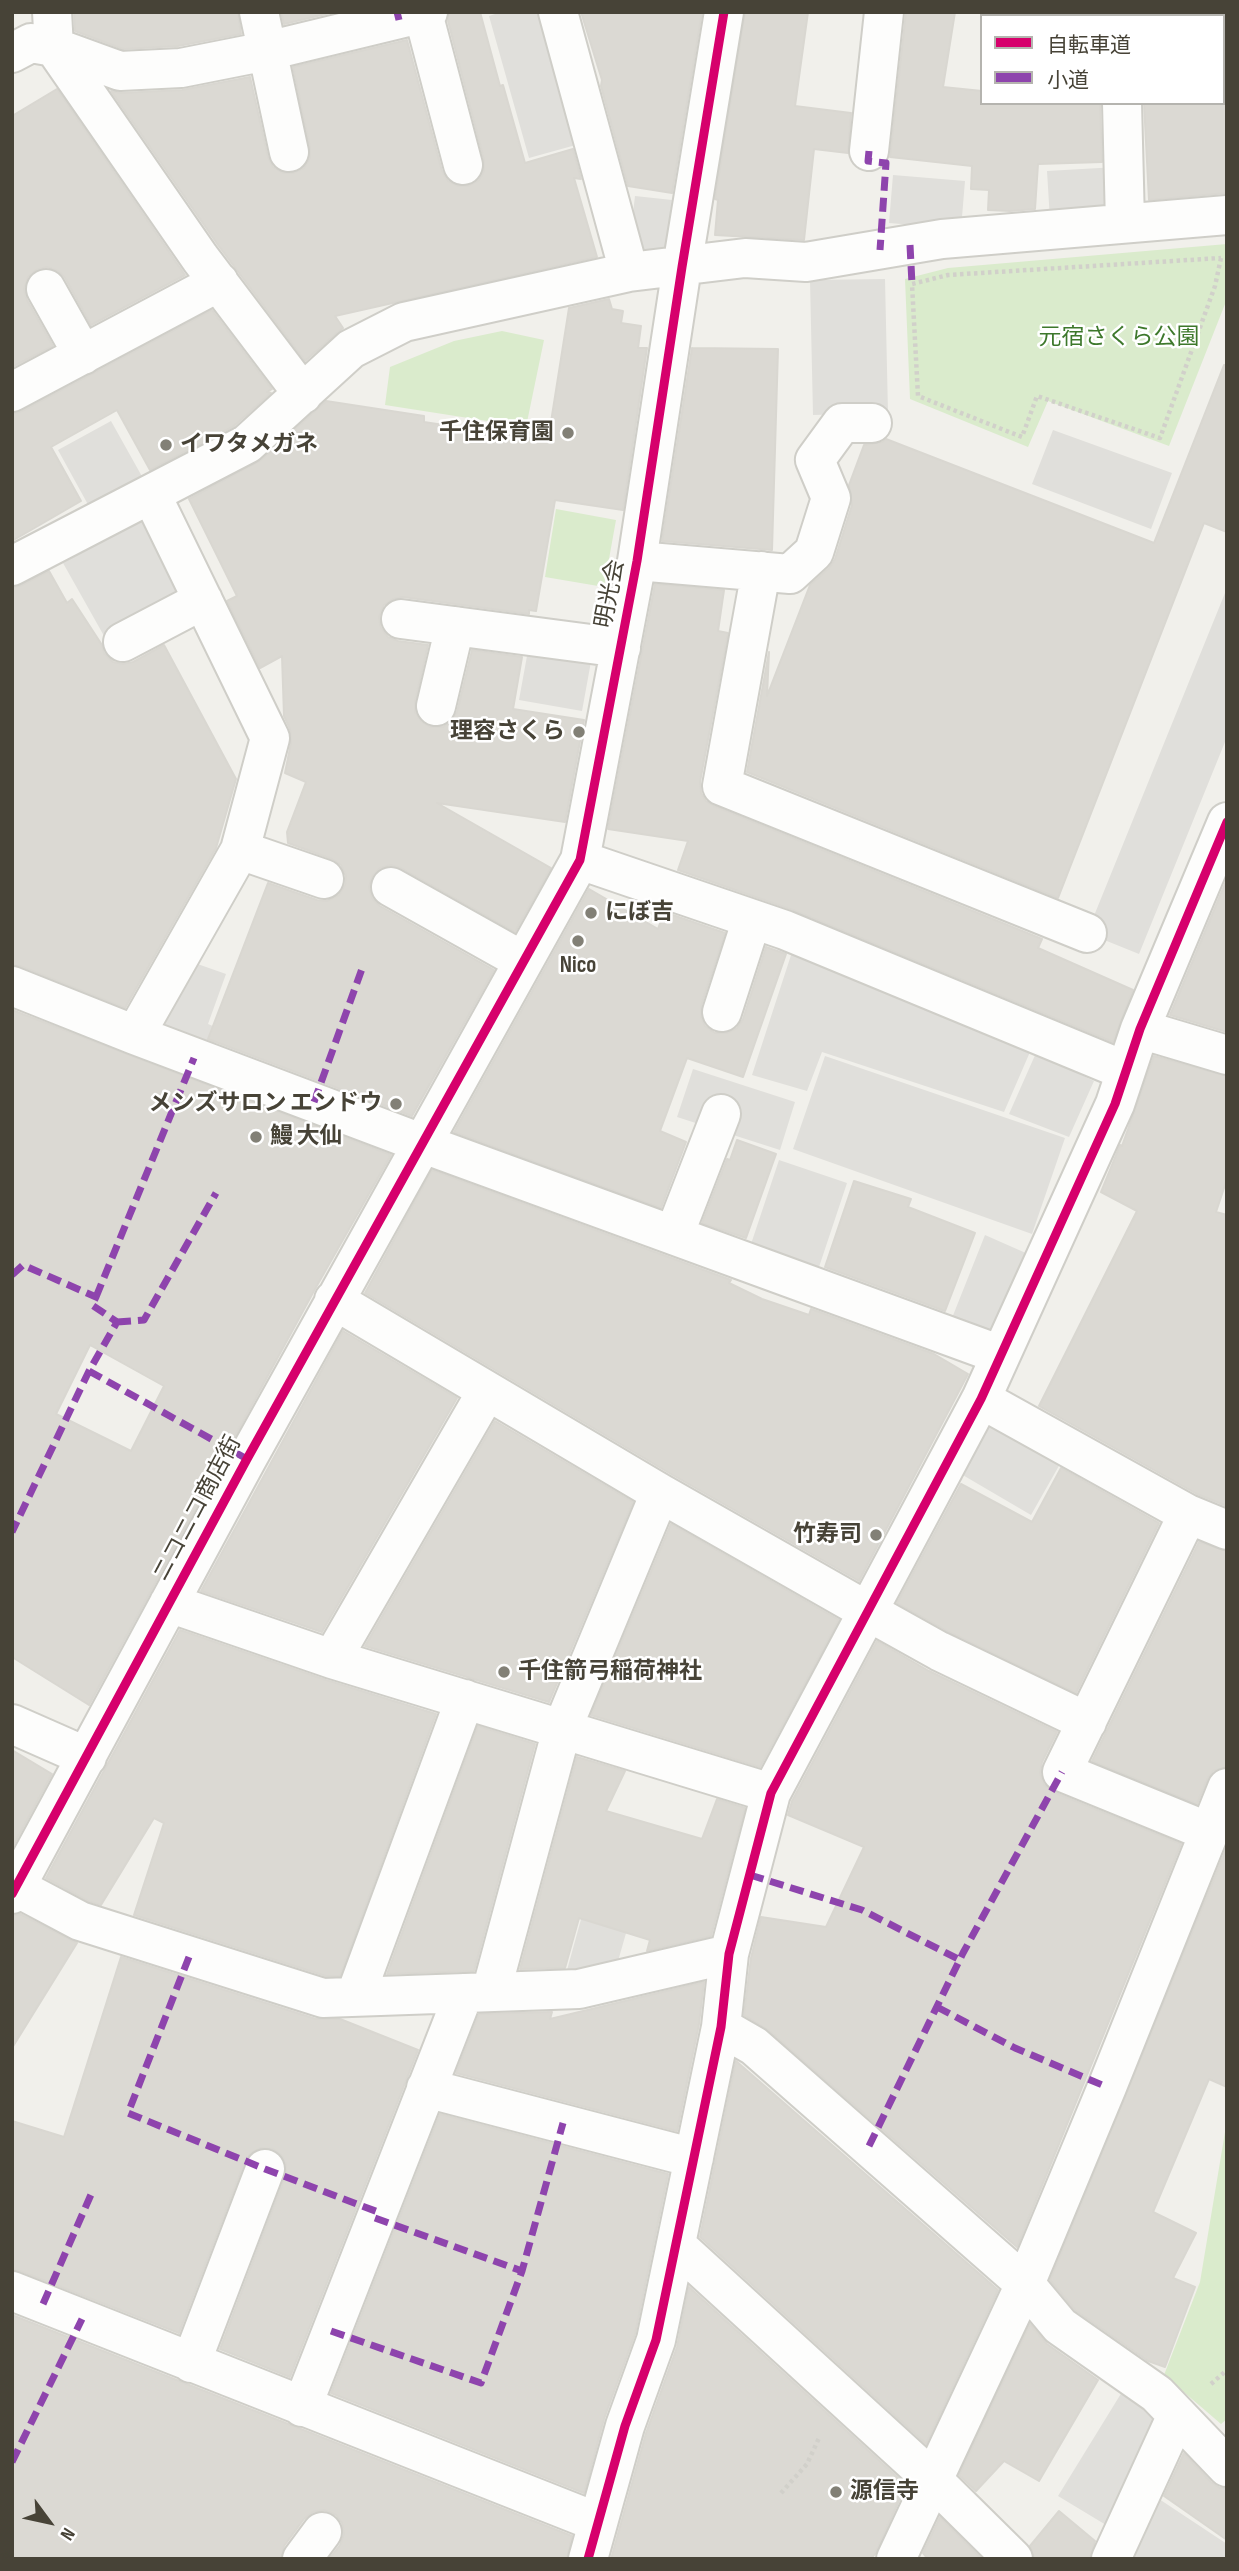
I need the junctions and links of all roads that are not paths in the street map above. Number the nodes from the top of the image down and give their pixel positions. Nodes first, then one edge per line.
1 (259, 12) edge
2 (558, 12) edge
3 (724, 12) edge
4 (884, 12) edge
5 (426, 13) edge
6 (53, 29) edge
7 (267, 51) junction
8 (12, 53) edge
9 (1122, 105) edge
10 (869, 151) dead end
11 (289, 152) dead end
12 (463, 165) dead end
13 (1227, 215) edge
14 (1125, 223) junction
15 (682, 267) junction
16 (629, 272) junction
17 (219, 282) junction
18 (46, 289) dead end
19 (83, 355) junction
20 (12, 392) edge
21 (303, 394) junction
22 (872, 422) dead end
23 (150, 494) junction
24 (638, 561) junction
25 (12, 566) edge
26 (761, 571) junction
27 (203, 600) junction
28 (401, 618) dead end
29 (455, 626) junction
30 (124, 642) dead end
31 (621, 648) junction
32 (436, 706) dead end
33 (1227, 822) edge
34 (240, 850) junction
35 (580, 860) junction
36 (324, 879) dead end
37 (391, 887) dead end
38 (752, 919) junction
39 (1087, 933) dead end
40 (523, 961) junction
41 (12, 986) edge
42 (722, 1012) dead end
43 (1140, 1029) junction
44 (135, 1035) junction
45 (1227, 1055) edge
46 (1126, 1071) junction
47 (721, 1114) dead end
48 (421, 1143) junction
49 (674, 1235) junction
50 (334, 1300) junction
51 (1001, 1355) junction
52 (487, 1391) junction
53 (981, 1399) junction
54 (660, 1493) junction
55 (1188, 1514) junction
56 (1227, 1530) edge
57 (169, 1603) junction
58 (869, 1612) junction
59 (332, 1659) junction
60 (465, 1699) junction
61 (1087, 1722) junction
62 (12, 1724) edge
63 (562, 1729) junction
64 (87, 1757) junction
65 (1227, 1788) edge
66 (772, 1793) junction
67 (1209, 1832) junction
68 (14, 1891) edge
69 (729, 1954) junction
70 (478, 1993) junction
71 (355, 1997) junction
72 (721, 2027) junction
73 (426, 2088) junction
74 (694, 2158) junction
75 (265, 2169) dead end
76 (677, 2246) junction
77 (1025, 2284) junction
78 (12, 2291) edge
79 (191, 2363) junction
80 (302, 2407) junction
81 (1177, 2415) junction
82 (1227, 2468) edge
83 (932, 2479) junction
84 (597, 2522) junction
85 (588, 2559) edge
86 (896, 2559) edge
87 (1013, 2559) edge
88 (1111, 2559) edge

1 - 7 street
2 - 16 street
3 - 15 street, 明光会
4 - 10 street
5 - 7 street
5 - 12 street
6 - 7 street
6 - 8 street
6 - 17 street
7 - 11 street
9 - 14 street
13 - 14 street
14 - 15 street
15 - 16 street
15 - 24 street, 明光会
16 - 21 street
17 - 19 street
17 - 21 street
18 - 19 street
19 - 20 street
21 - 23 street
22 - 26 street
23 - 25 street
23 - 27 street
24 - 26 street
24 - 31 street, 明光会
26 - 39 street
27 - 30 street
27 - 34 street
28 - 29 street
29 - 31 street
29 - 32 street
31 - 35 street, 明光会
33 - 43 street
34 - 36 street
34 - 44 street
35 - 38 street
35 - 40 street, 明光会
37 - 40 street
38 - 42 street
38 - 46 street
40 - 48 street, 明光会
41 - 44 street
43 - 45 street
43 - 46 street
44 - 48 street
46 - 51 street
47 - 49 street
48 - 49 street
48 - 50 street, ニコニコ商店街
49 - 51 street
50 - 52 street
50 - 57 street, ニコニコ商店街
51 - 53 street
52 - 54 street
52 - 59 street
53 - 55 street
53 - 58 street
54 - 58 street
54 - 63 street
55 - 56 street
55 - 61 street
57 - 59 street
57 - 64 street, ニコニコ商店街
58 - 61 street
58 - 66 street
59 - 60 street
60 - 63 street
60 - 71 street
61 - 67 street
62 - 64 street
63 - 66 street
63 - 70 street
64 - 68 street, ニコニコ商店街
65 - 67 street
66 - 69 street
67 - 77 street
68 - 71 street
69 - 70 street
69 - 72 street
70 - 71 street
70 - 73 street
72 - 74 street
72 - 77 street
73 - 74 street
73 - 80 street
74 - 76 street
75 - 79 street
76 - 83 street
76 - 84 street
77 - 81 street
77 - 83 street
78 - 79 street
79 - 80 street
80 - 84 street
81 - 82 street
81 - 88 street
83 - 86 street
83 - 87 street
84 - 85 street

